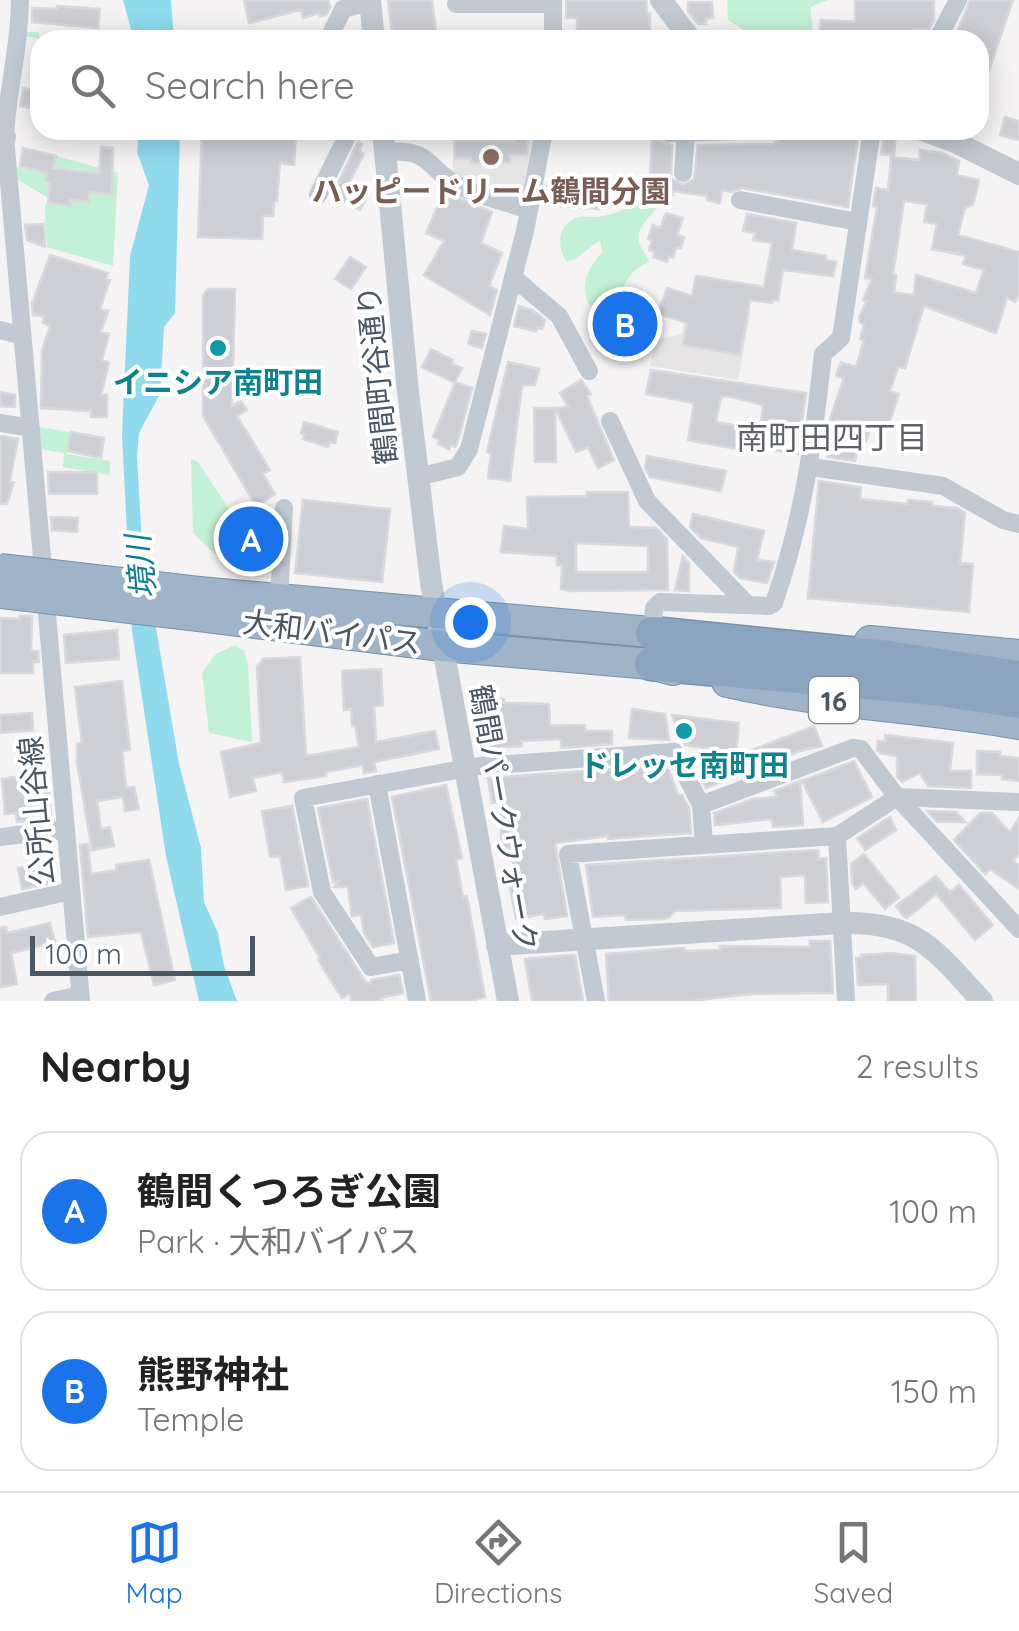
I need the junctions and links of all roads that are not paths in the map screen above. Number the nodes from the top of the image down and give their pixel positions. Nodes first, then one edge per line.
1 (20, 0) edge
2 (661, 0) edge
3 (958, 0) edge
4 (370, 1) edge
5 (554, 2) edge
6 (456, 4) dead end
7 (333, 30) edge
8 (373, 30) edge
9 (553, 30) edge
10 (683, 30) edge
11 (943, 30) edge
12 (2, 136) edge
13 (345, 140) edge
14 (542, 140) edge
15 (679, 140) edge
16 (870, 140) edge
17 (950, 140) edge
18 (384, 141) edge
19 (684, 174) dead end
20 (1019, 174) edge
21 (318, 194) dead end
22 (740, 200) dead end
23 (529, 210) junction
24 (858, 222) junction
25 (513, 277) junction
26 (0, 330) edge
27 (22, 336) junction
28 (588, 371) dead end
29 (610, 421) dead end
30 (0, 423) edge
31 (31, 428) junction
32 (811, 467) junction
33 (418, 477) junction
34 (263, 518) dead end
35 (1019, 524) edge
36 (0, 560) edge
37 (41, 564) junction
38 (0, 569) edge
39 (0, 592) edge
40 (279, 599) junction
41 (0, 602) edge
42 (199, 604) junction
43 (748, 605) junction
44 (44, 608) junction
45 (436, 614) junction
46 (442, 646) junction
47 (651, 649) junction
48 (1019, 655) edge
49 (1019, 677) edge
50 (1019, 702) edge
51 (1019, 724) edge
52 (464, 768) junction
53 (377, 784) junction
54 (897, 796) junction
55 (1019, 802) edge
56 (701, 805) junction
57 (65, 829) junction
58 (837, 836) junction
59 (0, 837) edge
60 (704, 844) junction
61 (71, 891) junction
62 (0, 907) edge
63 (842, 923) junction
64 (1019, 929) edge
65 (584, 939) junction
66 (497, 945) junction
67 (410, 960) junction
68 (80, 998) edge
69 (53, 1001) edge
70 (418, 1001) edge
71 (508, 1001) edge
72 (596, 1001) edge
73 (846, 1001) edge
74 (982, 1001) edge

1 - 12 street, 公所山谷線
2 - 10 street
3 - 11 street
4 - 7 street
4 - 8 street
5 - 6 street
5 - 9 street
12 - 27 street, 公所山谷線
13 - 21 street
14 - 23 street
15 - 19 street
16 - 24 street
17 - 20 street
18 - 23 street
18 - 33 street, 鶴間町谷通り
22 - 24 street
23 - 25 street
24 - 32 street
25 - 28 street
25 - 33 street
26 - 27 street
27 - 31 street, 公所山谷線
29 - 43 street
30 - 31 street
31 - 37 street, 公所山谷線
32 - 35 street
32 - 43 street
33 - 45 street, 鶴間町谷通り
34 - 40 street
36 - 37 street
37 - 44 street, 公所山谷線
38 - 42 highway, 大和バイパス / 16, bridge
39 - 42 highway, 大和バイパス / 16, bridge
40 - 42 highway, 大和バイパス / 16
40 - 45 highway, 大和バイパス / 16
41 - 44 street
42 - 46 highway, 大和バイパス / 16
43 - 47 street
44 - 57 street, 公所山谷線
45 - 46 street, 鶴間町谷通り
45 - 47 highway, 大和バイパス / 16
46 - 47 highway, 大和バイパス / 16
46 - 52 street, 鶴間パークウォーク
47 - 48 highway, 大和バイパス / 16
47 - 49 highway
47 - 50 highway
47 - 51 highway, 大和バイパス / 16
52 - 53 street
52 - 56 street
52 - 66 street, 鶴間パークウォーク
53 - 67 street
53 - 67 street
54 - 55 street
54 - 56 street
54 - 58 street
54 - 64 street
56 - 60 street
57 - 59 street
57 - 61 street, 公所山谷線
58 - 60 street
58 - 63 street
60 - 65 street
61 - 62 street
61 - 68 street, 公所山谷線
63 - 65 street
63 - 73 street
63 - 74 street
65 - 66 street
65 - 72 street
66 - 71 street, 鶴間パークウォーク
67 - 70 street
68 - 69 street

